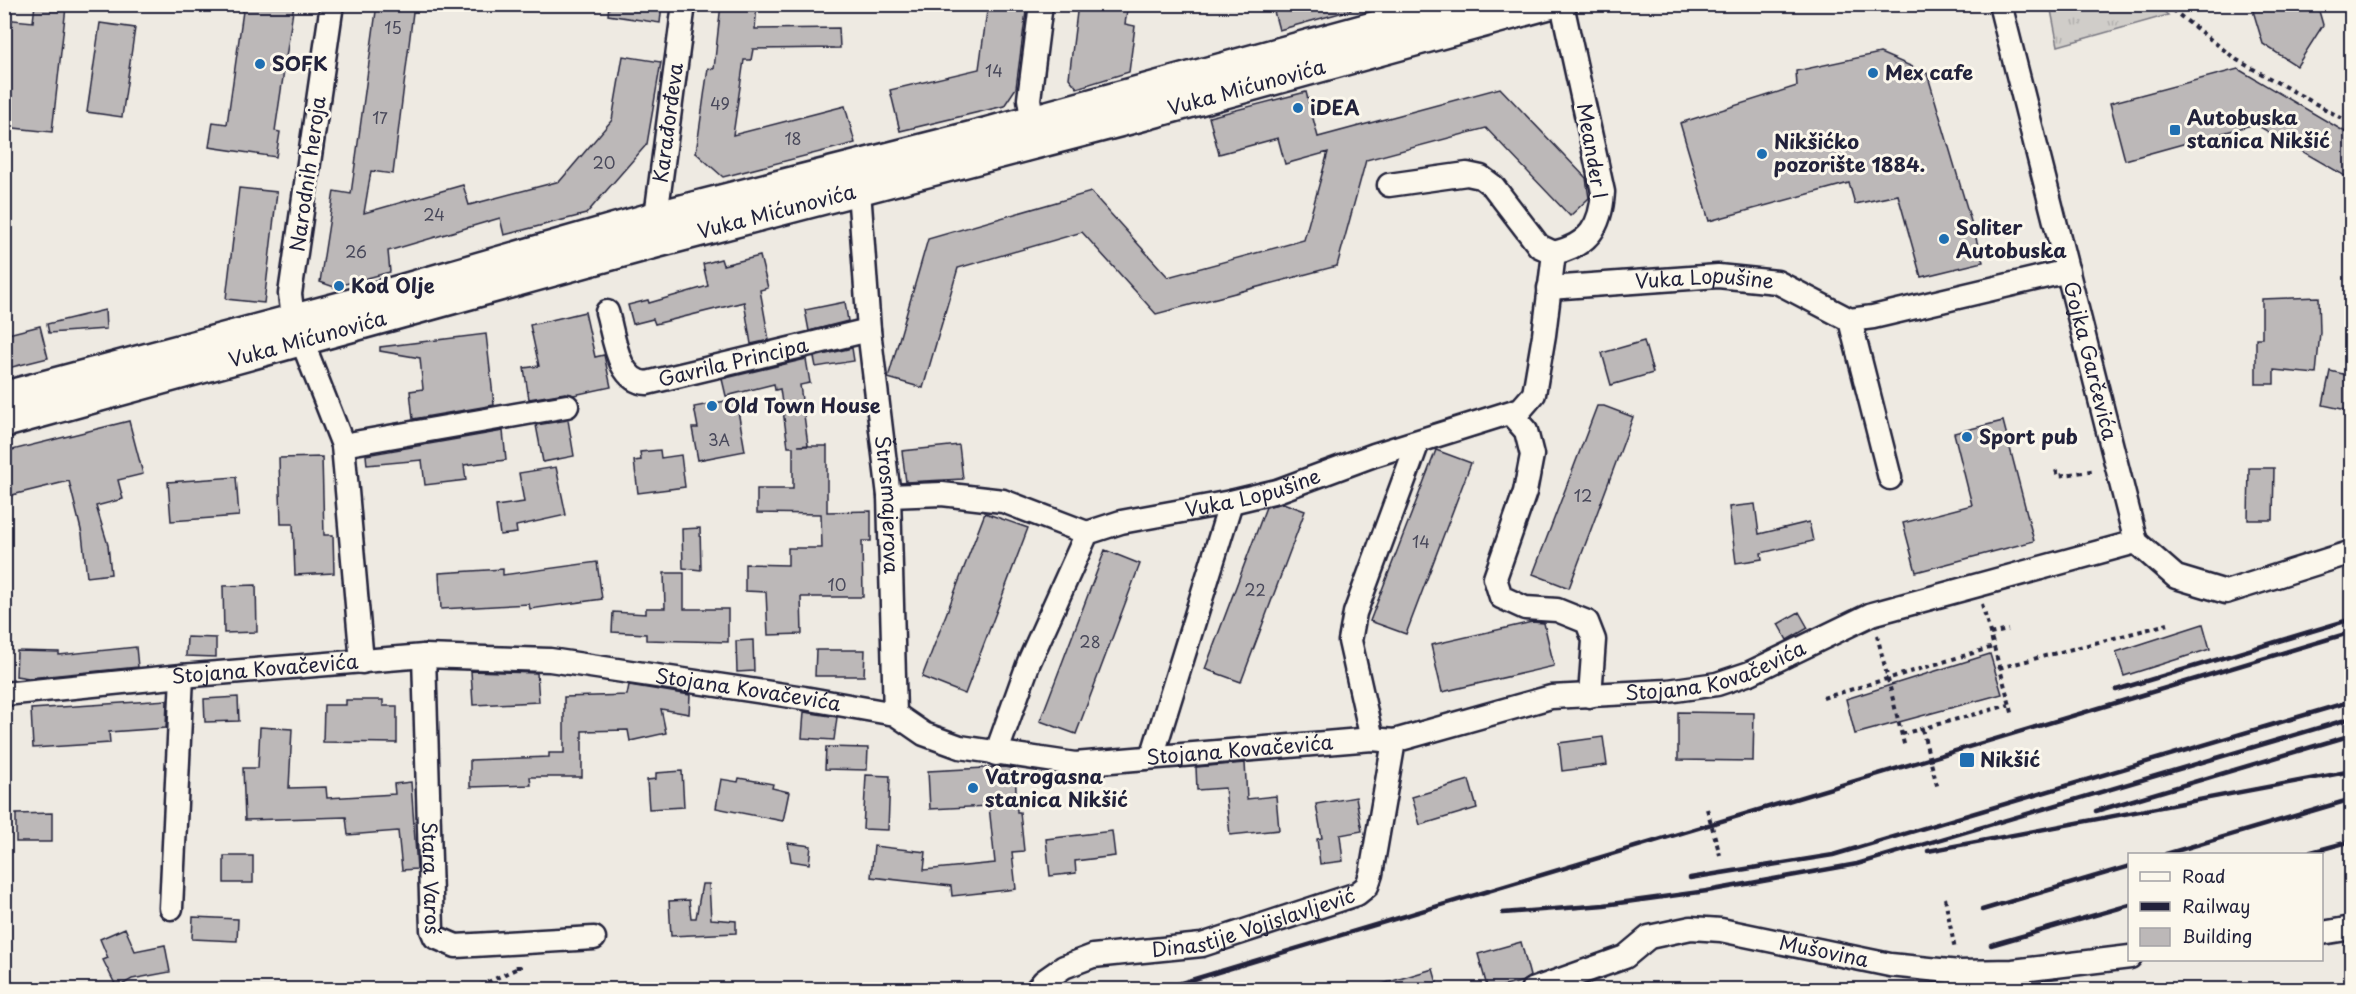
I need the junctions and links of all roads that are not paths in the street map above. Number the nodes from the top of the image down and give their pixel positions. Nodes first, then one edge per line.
1 (332, 4) edge
2 (684, 4) edge
3 (1041, 4) edge
4 (1455, 4) edge
5 (1551, 4) edge
6 (1562, 4) edge
7 (2000, 4) edge
8 (1415, 20) edge
9 (1034, 132) junction
10 (1389, 185) dead end
11 (859, 190) junction
12 (656, 229) junction
13 (1554, 253) junction
14 (2068, 271) junction
15 (1549, 288) junction
16 (607, 312) dead end
17 (1850, 320) junction
18 (297, 330) junction
19 (869, 330) junction
20 (4, 396) edge
21 (567, 406) dead end
22 (1510, 413) junction
23 (4, 423) edge
24 (1418, 442) junction
25 (343, 445) junction
26 (1890, 478) dead end
27 (889, 496) junction
28 (1231, 502) junction
29 (1087, 533) junction
30 (2136, 542) junction
31 (2352, 552) edge
32 (424, 656) junction
33 (362, 662) junction
34 (182, 676) junction
35 (4, 694) edge
36 (1590, 696) junction
37 (895, 714) junction
38 (1383, 740) junction
39 (996, 754) junction
40 (1152, 757) junction
41 (171, 908) dead end
42 (2352, 928) edge
43 (2323, 933) edge
44 (594, 938) dead end
45 (2128, 957) edge
46 (1971, 978) edge
47 (1036, 990) edge
48 (1532, 990) edge

1 - 18 street, Narodnih heroja
2 - 12 street, Karađorđeva
3 - 9 street
4 - 8 main road, Vuka Mićunovića
5 - 8 main road, Vuka Mićunovića
6 - 13 street, Meander I
7 - 14 street, Gojka Garčevića
8 - 9 main road, Vuka Mićunovića
9 - 11 main road, Vuka Mićunovića
9 - 12 main road, Vuka Mićunovića
10 - 13 street
11 - 12 main road, Vuka Mićunovića
11 - 19 street, Štrosmajerova
12 - 18 main road, Vuka Mićunovića
13 - 15 street, Vuka Lopušine
14 - 17 street
14 - 30 street, Gojka Garčevića
15 - 17 street, Vuka Lopušine
15 - 22 street, Vuka Lopušine
16 - 19 street, Gavrila Principa
17 - 26 street
18 - 20 main road, Vuka Mićunovića
18 - 23 main road, Vuka Mićunovića
18 - 25 street
19 - 27 street, Štrosmajerova
21 - 25 street
22 - 24 street, Vuka Lopušine
22 - 36 street
24 - 28 street, Vuka Lopušine
24 - 38 street
25 - 33 street
27 - 29 street
27 - 37 street, Štrosmajerova
28 - 29 street, Vuka Lopušine
28 - 40 street
29 - 39 street
30 - 31 street
30 - 36 street, Stojana Kovačevića
32 - 33 street, Stojana Kovačevića
32 - 37 street, Stojana Kovačevića
32 - 44 street, Stara Varoš
33 - 34 street, Stojana Kovačevića
34 - 35 street, Stojana Kovačevića
34 - 41 street
36 - 38 street, Stojana Kovačevića
37 - 39 street, Stojana Kovačevića
38 - 40 street, Stojana Kovačevića
38 - 47 street, Dinastije Vojislavljević
39 - 40 street, Stojana Kovačevića
42 - 43 street
45 - 46 street, Mušovina
46 - 48 street, Mušovina

